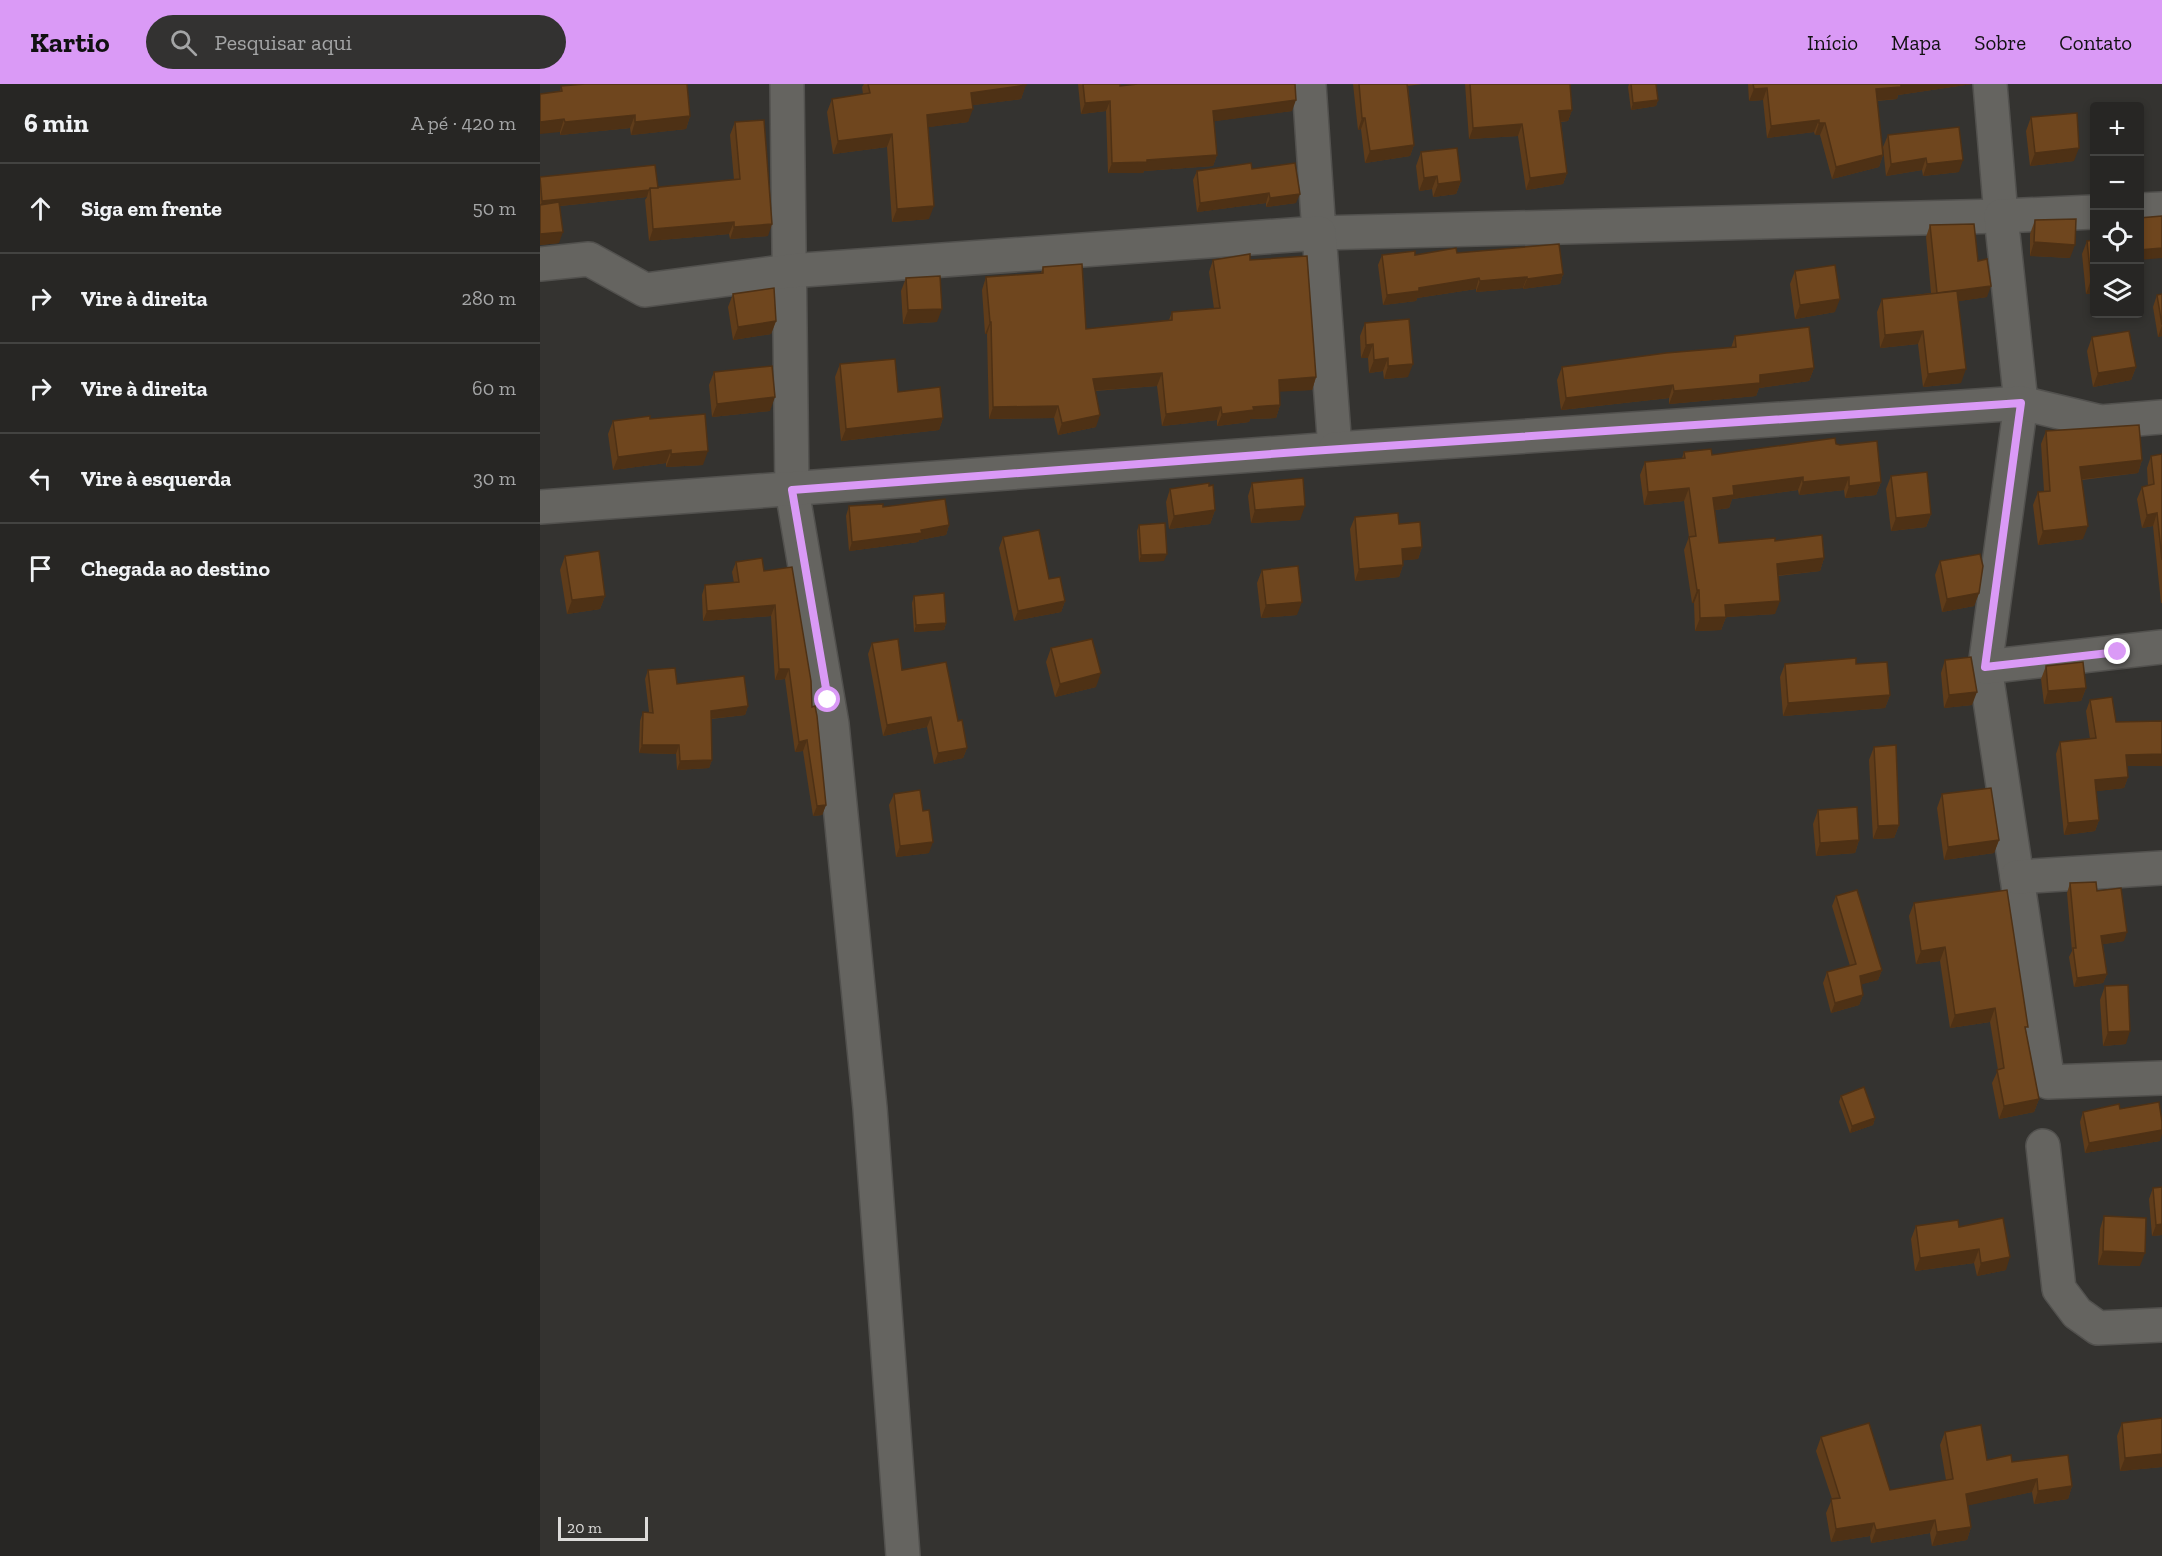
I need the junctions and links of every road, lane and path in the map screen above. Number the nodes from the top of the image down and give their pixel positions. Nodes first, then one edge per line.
1 (787, 84) edge
2 (1309, 84) edge
3 (1989, 84) edge
4 (2162, 209) edge
5 (2144, 210) edge
6 (2090, 212) edge
7 (2001, 216) junction
8 (1319, 233) junction
9 (540, 264) edge
10 (789, 271) junction
11 (2021, 403) junction
12 (2162, 417) edge
13 (1335, 449) junction
14 (792, 490) junction
15 (540, 507) edge
16 (2162, 647) edge
17 (1985, 667) junction
18 (2162, 868) edge
19 (2017, 877) junction
20 (2162, 1078) edge
21 (2043, 1146) dead end
22 (2162, 1325) edge
23 (903, 1556) edge

1 - 10 street
2 - 8 street
3 - 7 street
4 - 5 street
6 - 7 street
7 - 8 street
7 - 11 street
8 - 10 street
8 - 13 street
9 - 10 street
10 - 14 street
11 - 12 street
11 - 13 street
11 - 17 street
13 - 14 street
14 - 15 street
14 - 23 street
16 - 17 street
17 - 19 street
18 - 19 street
19 - 20 street
21 - 22 street

